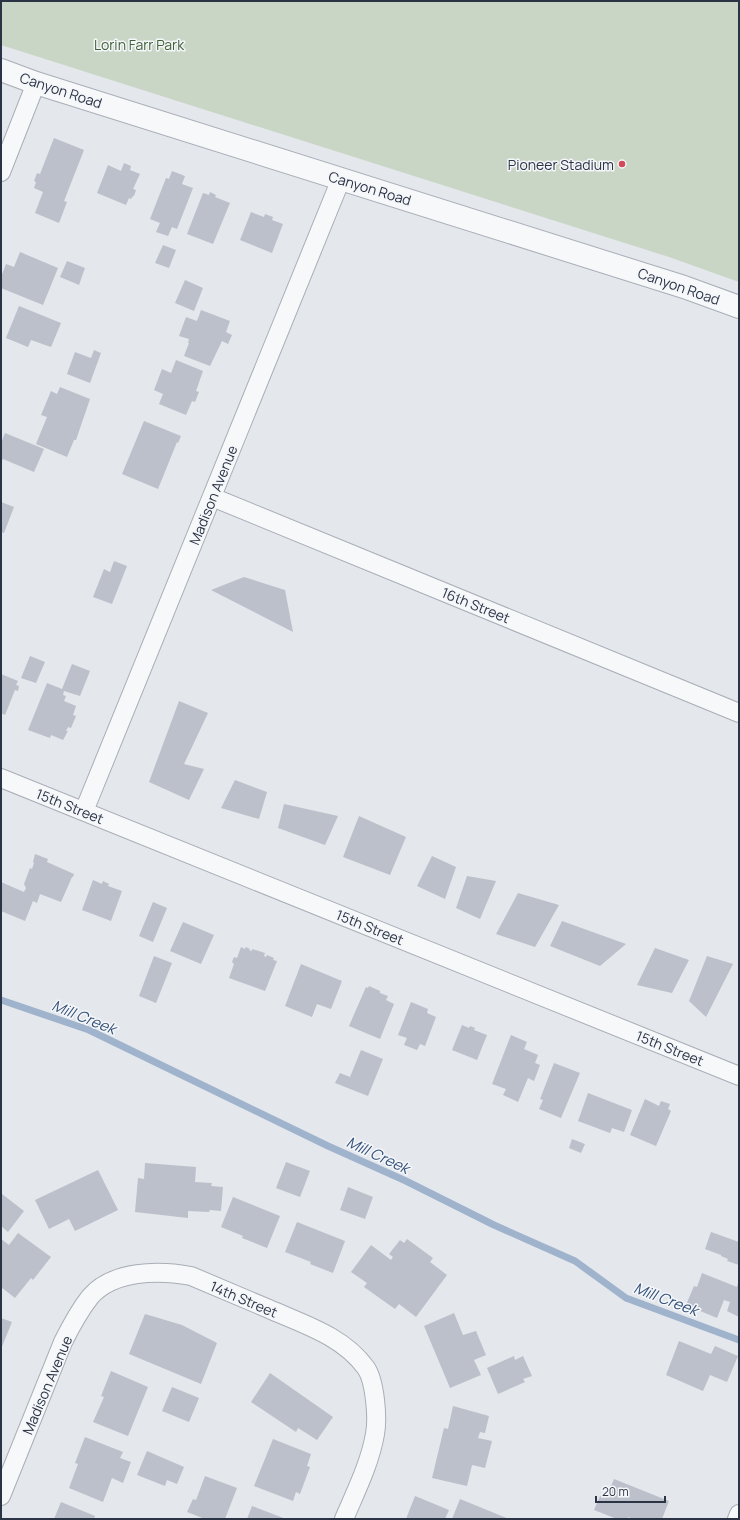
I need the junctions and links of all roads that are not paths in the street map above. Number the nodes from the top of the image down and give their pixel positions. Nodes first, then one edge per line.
1 (1, 70) edge
2 (36, 83) junction
3 (1, 172) edge
4 (341, 179) junction
5 (739, 307) edge
6 (212, 497) junction
7 (739, 713) edge
8 (1, 778) edge
9 (84, 811) junction
10 (739, 1076) edge
11 (108, 1283) joint
12 (1, 1496) edge
13 (739, 1514) edge
14 (344, 1519) edge
15 (737, 1519) edge

1 - 2 street, Canyon Road
2 - 3 street
2 - 4 street, Canyon Road
4 - 5 street, Canyon Road
4 - 6 street, Madison Avenue
6 - 7 street, 16th Street
6 - 9 street, Madison Avenue
8 - 9 street, 15th Street
9 - 10 street, 15th Street
11 - 12 street, Madison Avenue
11 - 14 street, 14th Street
13 - 15 street

